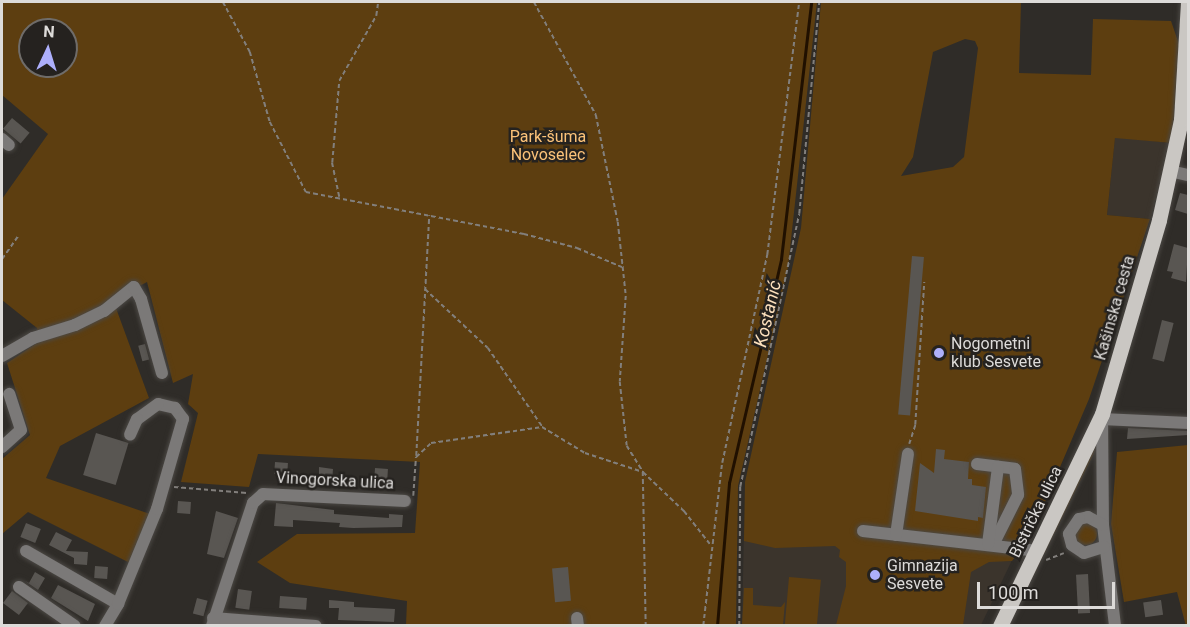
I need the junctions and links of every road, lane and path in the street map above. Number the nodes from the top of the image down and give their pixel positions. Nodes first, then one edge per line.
1 (223, 2) edge
2 (378, 2) edge
3 (534, 2) edge
4 (799, 2) edge
5 (819, 2) edge
6 (1188, 2) edge
7 (1170, 171) junction
8 (1188, 175) edge
9 (340, 198) junction
10 (429, 215) junction
11 (19, 235) dead end
12 (2, 259) edge
13 (623, 268) junction
14 (924, 282) dead end
15 (425, 289) junction
16 (2, 356) edge
17 (162, 373) dead end
18 (9, 394) dead end
19 (1102, 417) junction
20 (1188, 423) edge
21 (542, 427) junction
22 (130, 435) dead end
23 (2, 447) edge
24 (908, 454) joint
25 (416, 457) junction
26 (977, 464) dead end
27 (998, 467) junction
28 (643, 472) junction
29 (165, 487) junction
30 (263, 494) junction
31 (405, 501) joint
32 (997, 525) junction
33 (1103, 525) junction
34 (863, 531) dead end
35 (896, 534) junction
36 (710, 544) junction
37 (991, 544) junction
38 (1104, 547) junction
39 (1077, 550) junction
40 (26, 551) dead end
41 (1040, 556) junction
42 (19, 587) dead end
43 (118, 604) junction
44 (213, 622) edge
45 (75, 626) edge
46 (105, 626) edge
47 (316, 626) edge
48 (646, 626) edge
49 (703, 626) edge
50 (739, 626) edge
51 (1000, 626) edge
52 (1115, 626) edge

1 - 9 path
2 - 9 path
3 - 13 path
4 - 36 path
5 - 50 path
6 - 7 main road, Kašinska cesta
7 - 8 street
7 - 19 main road, Kašinska cesta
9 - 10 path
10 - 13 path
10 - 15 path
11 - 12 path
13 - 28 path
14 - 24 path
15 - 21 path
15 - 25 path
16 - 17 street
18 - 23 street
19 - 20 street
19 - 33 street, Kašinska cesta
19 - 41 main road, Bistrička ulica
21 - 25 path
21 - 28 path
22 - 29 street
24 - 35 street
25 - 31 path
26 - 27 street
27 - 32 street
27 - 32 street
28 - 36 path
28 - 48 path
29 - 30 path
29 - 43 street
30 - 31 street, Vinogorska ulica
30 - 44 street, Vinogorska ulica
32 - 37 street
33 - 38 street, Kašinska cesta
33 - 39 street
34 - 35 street
35 - 37 street
36 - 49 path
37 - 41 street
38 - 39 street
38 - 52 street, Kašinska cesta
39 - 41 path
40 - 43 street
41 - 51 main road, Bistrička ulica
42 - 45 street
43 - 46 street
44 - 47 street

